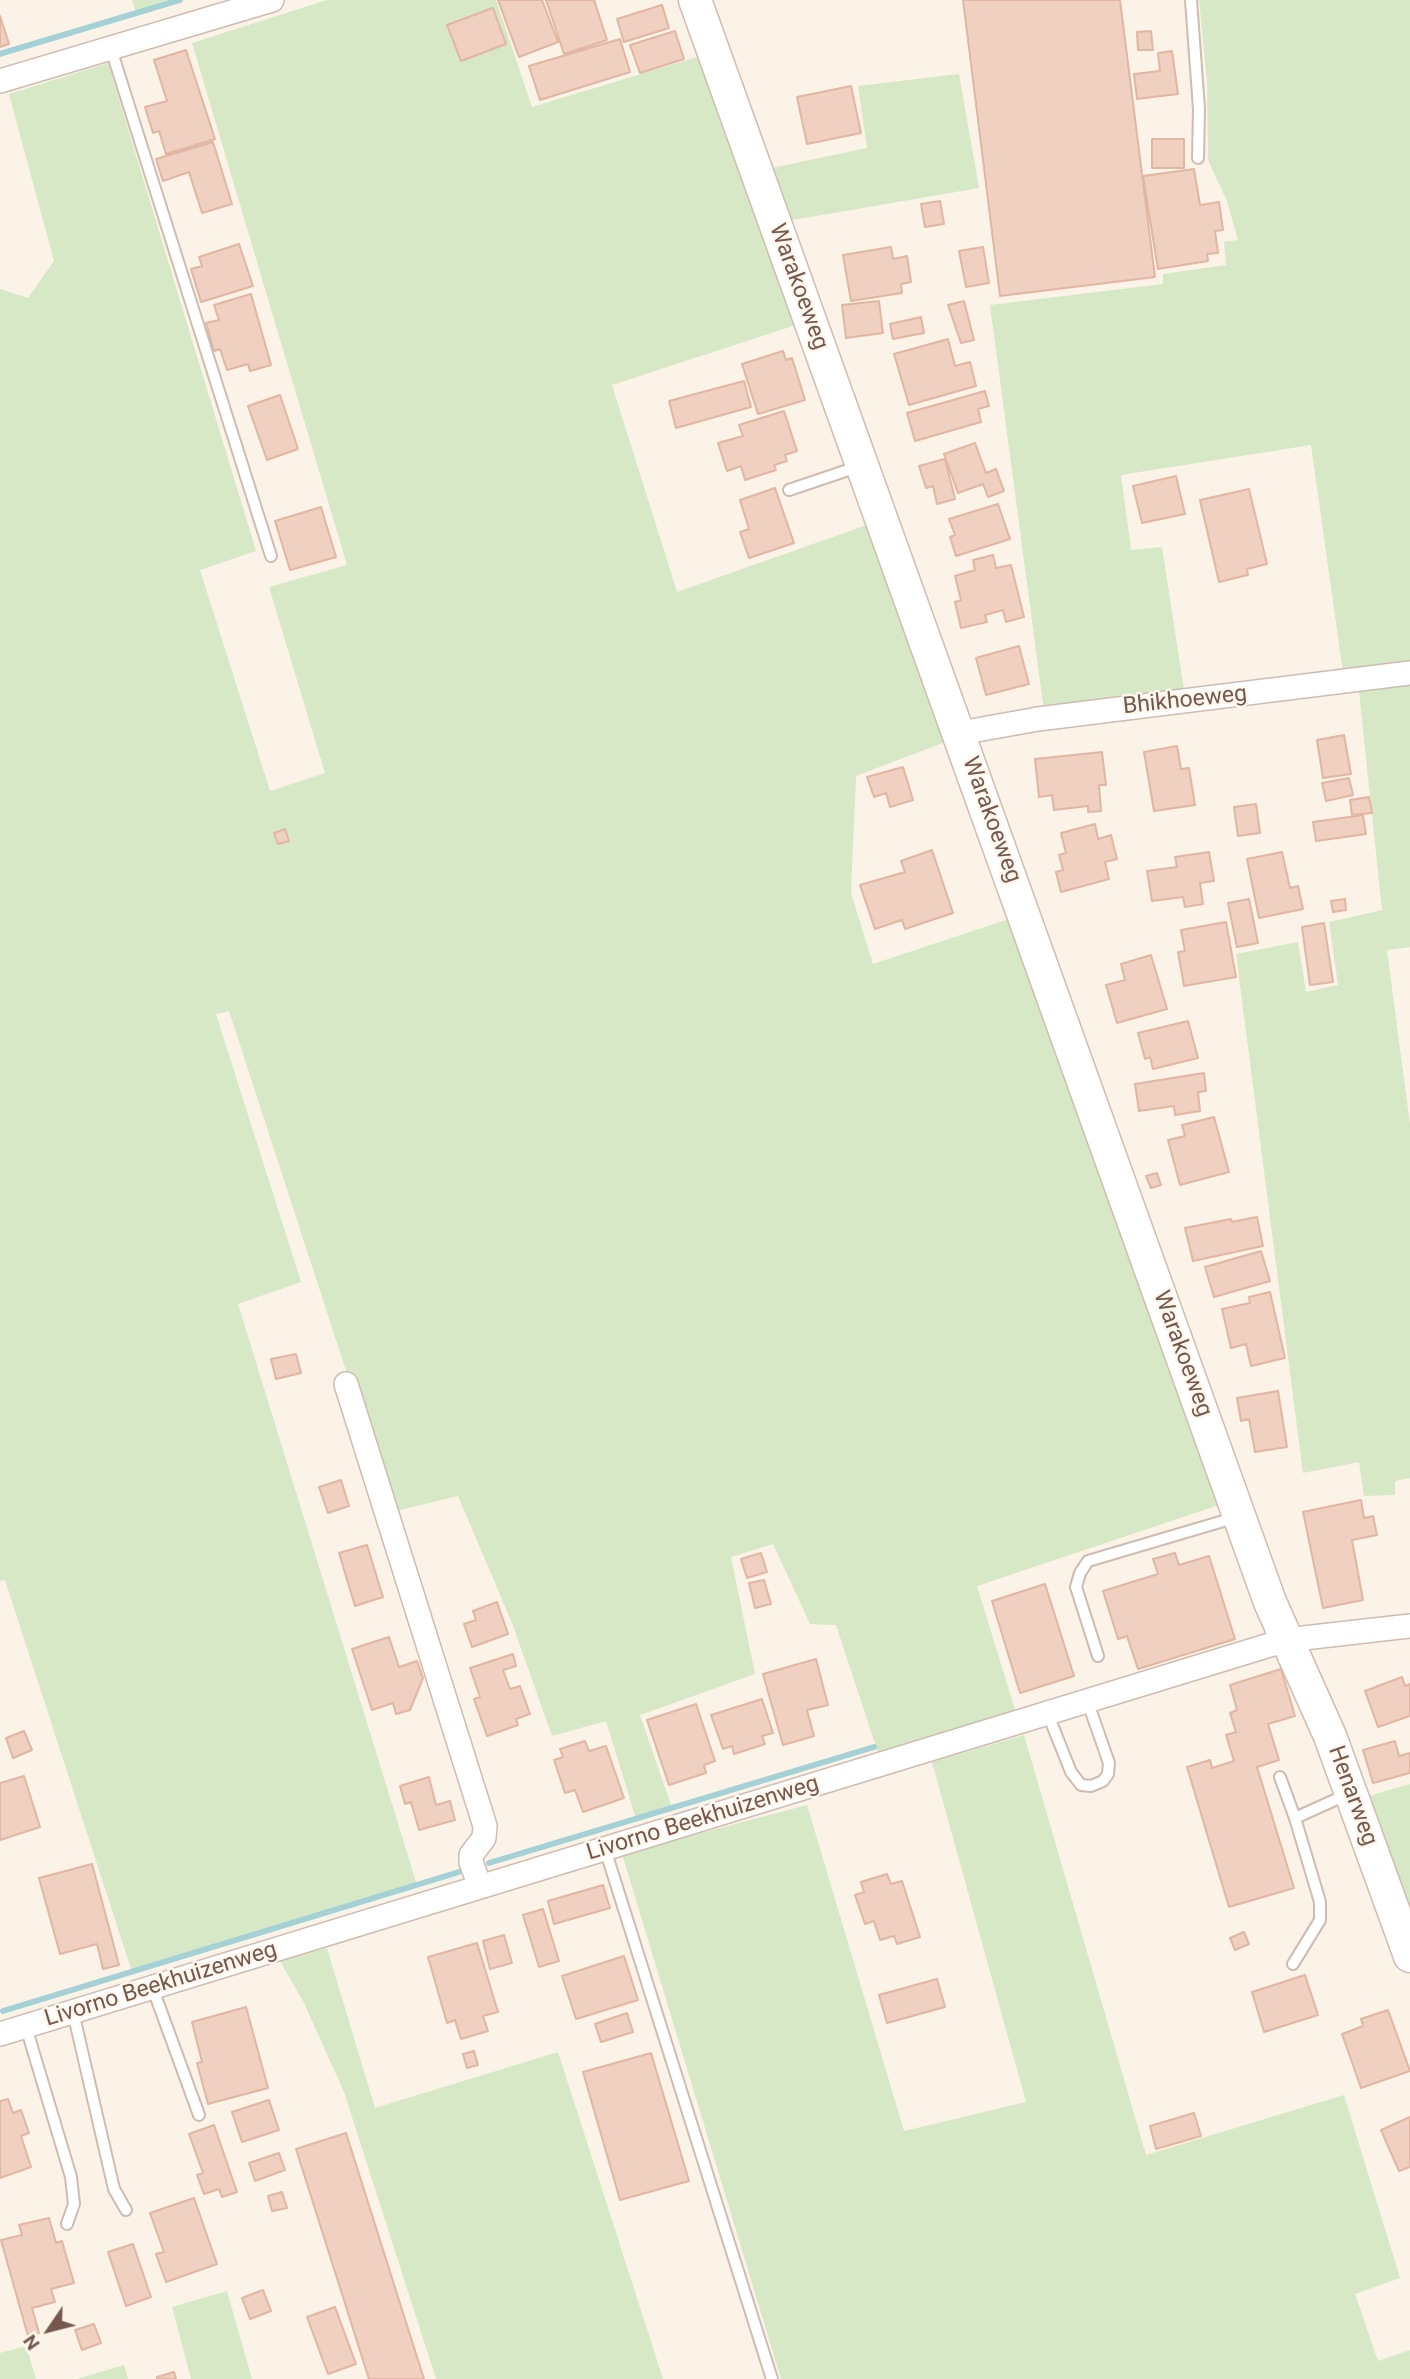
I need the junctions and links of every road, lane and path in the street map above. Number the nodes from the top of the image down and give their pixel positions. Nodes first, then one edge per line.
1 (272, 0) edge
2 (695, 0) edge
3 (1191, 0) edge
4 (111, 49) junction
5 (0, 81) edge
6 (1198, 158) dead end
7 (863, 466) junction
8 (789, 490) dead end
9 (271, 556) dead end
10 (1410, 673) edge
11 (960, 733) junction
12 (346, 1384) dead end
13 (1240, 1516) junction
14 (1410, 1626) edge
15 (1286, 1640) junction
16 (1098, 1656) dead end
17 (1087, 1700) junction
18 (1047, 1712) junction
19 (1280, 1777) dead end
20 (1351, 1793) junction
21 (1295, 1818) junction
22 (605, 1849) junction
23 (480, 1887) junction
24 (1410, 1956) edge
25 (1293, 1964) dead end
26 (153, 1989) junction
27 (73, 2012) junction
28 (26, 2027) junction
29 (0, 2034) edge
30 (198, 2115) dead end
31 (126, 2210) dead end
32 (67, 2224) dead end
33 (772, 2379) edge

1 - 4 street
2 - 7 street, Warakoeweg
3 - 6 lane
4 - 5 street
4 - 9 lane
7 - 8 lane
7 - 11 street, Warakoeweg
10 - 11 street, Bhikhoeweg
11 - 13 street, Warakoeweg
12 - 23 street
13 - 15 street, Warakoeweg
13 - 16 lane
14 - 15 street, Livorno Beekhuizenweg
15 - 17 street, Livorno Beekhuizenweg
15 - 20 street, Henarweg
17 - 18 street, Livorno Beekhuizenweg
17 - 18 lane
18 - 22 street, Livorno Beekhuizenweg
19 - 21 lane
20 - 21 lane
20 - 24 street, Henarweg
21 - 25 lane
22 - 23 street, Livorno Beekhuizenweg
22 - 33 lane
23 - 26 street, Livorno Beekhuizenweg
26 - 27 street, Livorno Beekhuizenweg
26 - 30 lane
27 - 28 street, Livorno Beekhuizenweg
27 - 31 lane
28 - 29 street, Livorno Beekhuizenweg
28 - 32 lane

